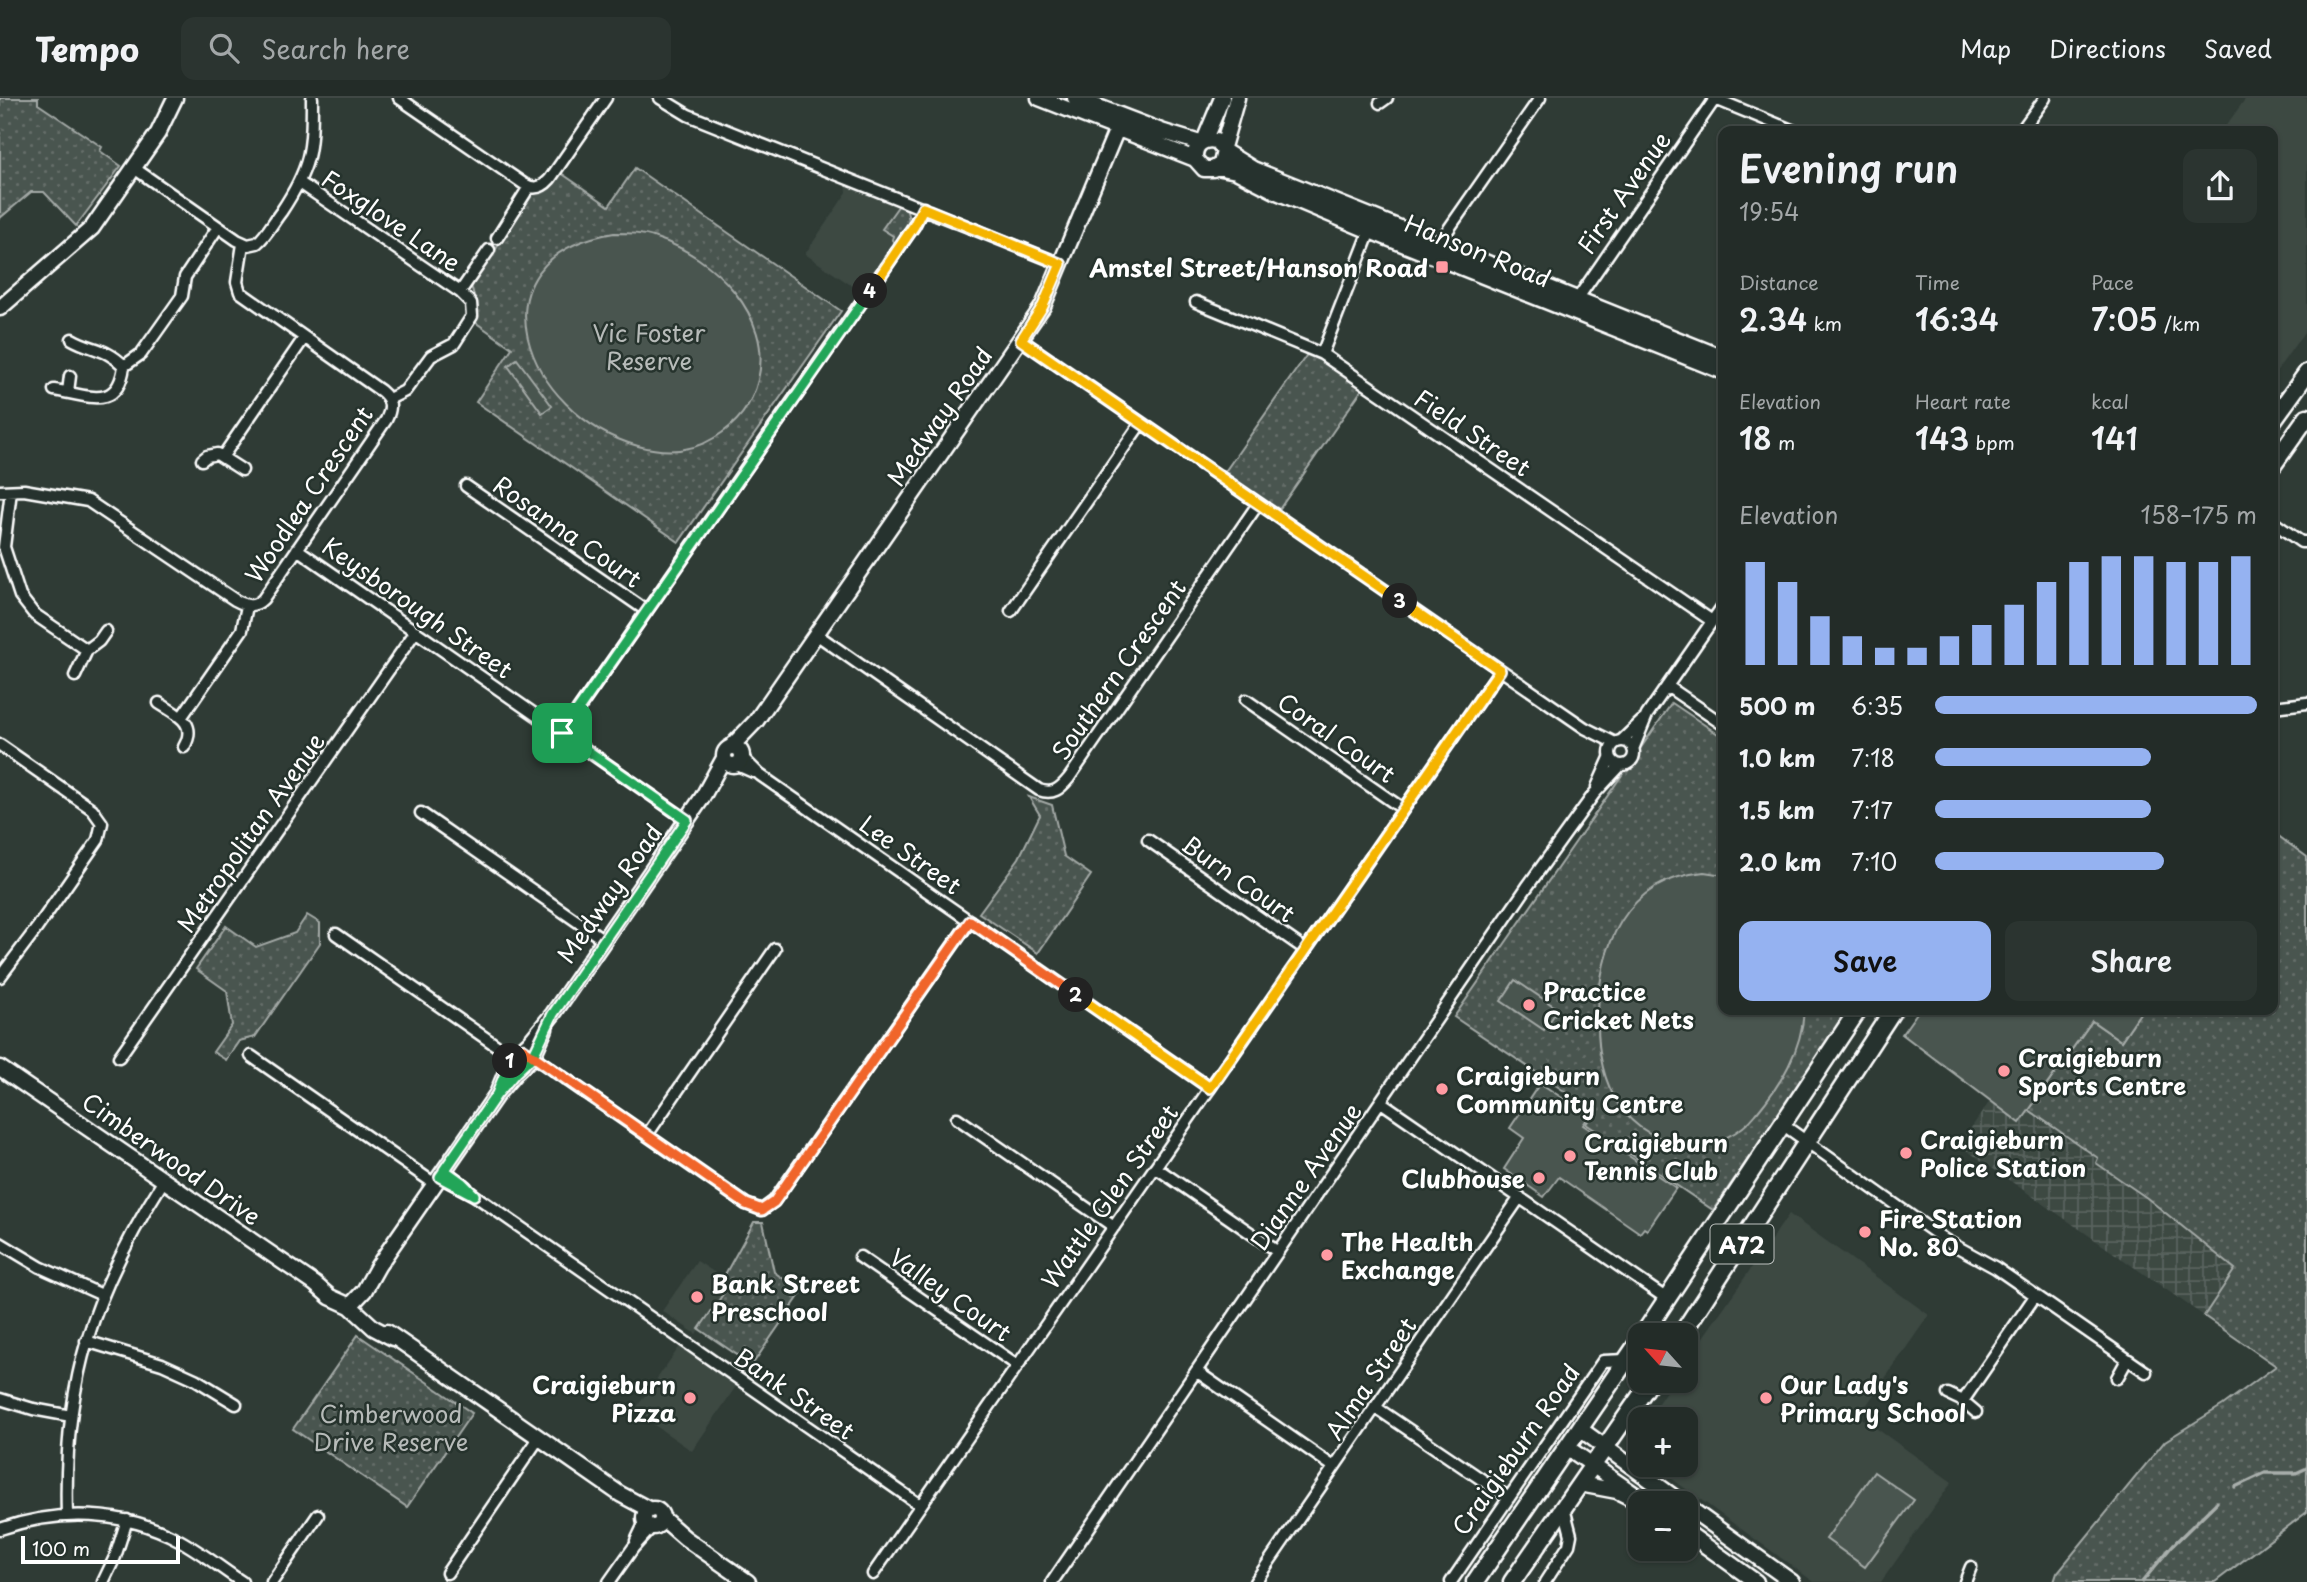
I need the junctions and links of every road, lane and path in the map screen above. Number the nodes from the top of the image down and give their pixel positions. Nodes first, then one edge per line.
1 (175, 98) edge
2 (312, 98) edge
3 (399, 98) edge
4 (606, 98) edge
5 (660, 98) edge
6 (1040, 98) edge
7 (1075, 98) edge
8 (1222, 98) edge
9 (1237, 98) edge
10 (1540, 98) edge
11 (2045, 98) edge
12 (1714, 99) edge
13 (1119, 123) junction
14 (1782, 126) edge
15 (2025, 126) edge
16 (1202, 142) junction
17 (1223, 149) junction
18 (1195, 159) junction
19 (1217, 167) junction
20 (134, 169) junction
21 (300, 183) junction
22 (529, 187) junction
23 (923, 208) junction
24 (1373, 225) junction
25 (218, 227) junction
26 (497, 238) dead end
27 (243, 244) junction
28 (489, 250) dead end
29 (1436, 250) junction
30 (1061, 264) junction
31 (460, 292) junction
32 (1578, 298) junction
33 (1196, 302) dead end
34 (0, 308) edge
35 (1570, 312) junction
36 (304, 338) junction
37 (72, 339) dead end
38 (1021, 340) junction
39 (1322, 354) junction
40 (1718, 356) edge
41 (124, 366) junction
42 (1718, 370) edge
43 (2307, 373) edge
44 (70, 376) dead end
45 (54, 390) dead end
46 (68, 392) junction
47 (389, 399) junction
48 (2278, 413) edge
49 (2307, 417) edge
50 (1142, 423) junction
51 (223, 456) junction
52 (2278, 459) edge
53 (202, 460) dead end
54 (242, 470) dead end
55 (466, 486) dead end
56 (5, 491) edge
57 (1258, 504) junction
58 (2278, 526) edge
59 (2307, 542) edge
60 (297, 549) junction
61 (247, 606) junction
62 (647, 611) junction
63 (1011, 611) dead end
64 (1718, 612) edge
65 (1712, 621) junction
66 (106, 631) dead end
67 (416, 631) junction
68 (816, 634) junction
69 (87, 650) junction
70 (1500, 670) junction
71 (75, 676) dead end
72 (1667, 686) junction
73 (1247, 700) dead end
74 (159, 703) dead end
75 (2307, 704) edge
76 (2278, 707) edge
77 (1647, 715) junction
78 (181, 718) junction
79 (1718, 721) edge
80 (562, 733) junction
81 (0, 745) edge
82 (184, 747) dead end
83 (1614, 748) junction
84 (1633, 749) junction
85 (735, 758) junction
86 (1621, 765) junction
87 (1594, 793) junction
88 (1403, 809) junction
89 (421, 813) dead end
90 (687, 820) junction
91 (1148, 840) dead end
92 (970, 921) junction
93 (335, 934) dead end
94 (604, 940) junction
95 (775, 949) dead end
96 (1306, 950) junction
97 (0, 977) edge
98 (1855, 1015) edge
99 (1890, 1015) edge
100 (251, 1056) dead end
101 (120, 1057) dead end
102 (523, 1057) junction
103 (1, 1068) edge
104 (1210, 1088) junction
105 (1381, 1102) junction
106 (957, 1118) dead end
107 (1782, 1124) junction
108 (647, 1135) junction
109 (1805, 1147) junction
110 (1155, 1167) junction
111 (439, 1177) junction
112 (164, 1180) junction
113 (1520, 1197) junction
114 (1114, 1227) junction
115 (0, 1243) edge
116 (1279, 1252) junction
117 (860, 1257) dead end
118 (102, 1295) junction
119 (2035, 1296) junction
120 (1667, 1299) junction
121 (353, 1301) junction
122 (1651, 1323) edge
123 (1689, 1323) edge
124 (86, 1341) junction
125 (1628, 1357) edge
126 (1626, 1360) junction
127 (2127, 1360) junction
128 (1017, 1366) junction
129 (1196, 1371) junction
130 (2146, 1372) dead end
131 (2117, 1378) dead end
132 (1643, 1393) edge
133 (1948, 1394) dead end
134 (0, 1399) edge
135 (1963, 1401) junction
136 (236, 1404) dead end
137 (1375, 1407) junction
138 (1976, 1412) dead end
139 (71, 1416) junction
140 (1580, 1429) junction
141 (539, 1438) junction
142 (1606, 1447) junction
143 (1568, 1448) junction
144 (1593, 1465) junction
145 (1334, 1467) junction
146 (1580, 1484) junction
147 (1629, 1491) edge
148 (1656, 1491) edge
149 (1628, 1496) edge
150 (1509, 1498) junction
151 (920, 1505) junction
152 (1564, 1508) junction
153 (1698, 1514) edge
154 (68, 1515) junction
155 (318, 1515) dead end
156 (127, 1520) junction
157 (652, 1520) junction
158 (0, 1529) edge
159 (1698, 1540) edge
160 (1971, 1567) dead end
161 (447, 1573) dead end
162 (873, 1574) dead end
163 (103, 1582) edge
164 (242, 1582) edge
165 (272, 1582) edge
166 (610, 1582) edge
167 (748, 1582) edge
168 (1052, 1582) edge
169 (1255, 1582) edge
170 (1451, 1582) edge
171 (1475, 1582) edge
172 (1512, 1582) edge
173 (1545, 1582) edge
174 (1756, 1582) edge
175 (1792, 1582) edge
176 (1965, 1582) edge

1 - 20 street
2 - 21 street
3 - 22 street
4 - 22 street
5 - 23 street
6 - 13 street
7 - 13 street
8 - 16 street
9 - 17 street
10 - 29 street
11 - 15 street
12 - 14 street
12 - 32 street, First Avenue
13 - 16 street
13 - 18 street
13 - 30 street, Medway Road
16 - 17 street
16 - 18 street
17 - 19 street
17 - 24 street, Hanson Road
18 - 19 street
19 - 24 street, Hanson Road
20 - 25 street
20 - 34 street
21 - 27 street
21 - 31 street, Foxglove Lane
22 - 26 street
23 - 30 street
23 - 62 street
24 - 29 street, Hanson Road
24 - 39 street
25 - 27 street
25 - 41 street
27 - 36 street, Woodlea Crescent
28 - 31 street, Foxglove Lane
29 - 32 street, Hanson Road
29 - 35 street, Hanson Road
30 - 38 street, Medway Road
31 - 47 street, Foxglove Lane
32 - 35 street, First Avenue
32 - 40 street, Hanson Road
33 - 39 street, Field Street
35 - 42 street, Hanson Road
36 - 47 street, Woodlea Crescent
36 - 51 street
37 - 41 street
38 - 50 street
38 - 68 street, Medway Road
39 - 65 street, Field Street
41 - 46 street
43 - 48 main road
44 - 46 street
45 - 46 street
47 - 60 street, Woodlea Crescent
49 - 52 main road
50 - 57 street
50 - 63 street
51 - 53 street
51 - 54 street
55 - 62 street, Rosanna Court
56 - 61 street, Woodlea Crescent
56 - 69 street
57 - 68 street, Southern Crescent
57 - 70 street
58 - 59 street
60 - 61 street, Woodlea Crescent
60 - 67 street, Keysborough Street
61 - 78 street
62 - 80 street
64 - 65 street, Dianne Avenue
65 - 72 street, Dianne Avenue
66 - 69 street
67 - 80 street, Keysborough Street
67 - 101 street, Metropolitan Avenue
68 - 85 street, Medway Road
69 - 71 street
70 - 83 street
70 - 88 street, Wattle Glen Street
72 - 77 street, Dianne Avenue
72 - 79 street
73 - 88 street, Coral Court
74 - 78 street
75 - 76 street
77 - 83 street, Dianne Avenue
77 - 84 street, Dianne Avenue
78 - 82 street
80 - 90 street, Keysborough Street
81 - 97 street
83 - 84 street
83 - 86 street
83 - 87 street, Dianne Avenue
84 - 86 street
85 - 90 street, Medway Road
85 - 92 street, Lee Street
86 - 87 street, Dianne Avenue
87 - 105 street, Dianne Avenue
88 - 96 street, Wattle Glen Street
89 - 94 street
90 - 94 street, Medway Road
91 - 96 street, Burn Court
92 - 104 street, Lee Street
92 - 108 street
93 - 102 street
94 - 102 street, Medway Road
95 - 108 street
96 - 104 street, Wattle Glen Street
98 - 107 main road, A72
99 - 109 main road, A72
100 - 111 street, Bank Street
102 - 108 street
102 - 111 street, Medway Road
103 - 112 street, Cimberwood Drive
104 - 110 street, Wattle Glen Street
105 - 113 street
105 - 116 street, Dianne Avenue
106 - 114 street
107 - 109 street
107 - 120 main road, A72
109 - 119 street
109 - 123 main road, A72
110 - 114 street, Wattle Glen Street
110 - 116 street
111 - 121 street, Medway Road
111 - 151 street, Bank Street
112 - 118 street
112 - 121 street, Cimberwood Drive
113 - 120 street
113 - 137 street, Alma Street
114 - 128 street, Wattle Glen Street
115 - 118 street
116 - 129 street, Dianne Avenue
117 - 128 street, Valley Court
118 - 124 street
119 - 127 street
119 - 135 street
120 - 122 main road, A72
121 - 141 street, Cimberwood Drive
124 - 136 street
124 - 139 street
125 - 126 main road, Craigieburn Road
126 - 140 main road, Craigieburn Road
126 - 150 street, Craigieburn Road
127 - 130 street
127 - 131 street
128 - 151 street, Wattle Glen Street
129 - 145 street
129 - 168 street, Dianne Avenue
132 - 142 main road
133 - 135 street
134 - 139 street
135 - 138 street
137 - 145 street, Alma Street
137 - 150 street
139 - 154 street
140 - 142 street
140 - 143 main road, Craigieburn Road
141 - 157 street, Cimberwood Drive
141 - 161 street
142 - 144 main road
142 - 148 street
143 - 144 street
143 - 171 main road, Craigieburn Road
144 - 146 main road
144 - 147 street
145 - 169 street, Alma Street
146 - 149 street
146 - 152 main road
150 - 170 street, Craigieburn Road
151 - 162 street, Wattle Glen Street
152 - 172 main road
152 - 173 street
153 - 175 street
154 - 156 street
154 - 158 street
155 - 165 street
156 - 163 street
156 - 164 street
157 - 166 street
157 - 167 street, Cimberwood Drive
159 - 174 street
160 - 176 street

